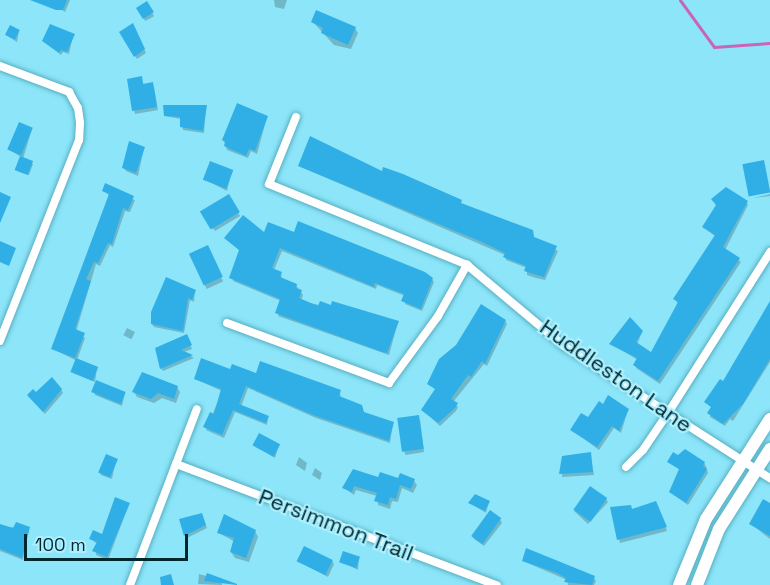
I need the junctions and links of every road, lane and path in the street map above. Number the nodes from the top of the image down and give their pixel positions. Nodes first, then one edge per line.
1 (0, 66) edge
2 (296, 117) dead end
3 (770, 252) edge
4 (467, 265) junction
5 (227, 323) dead end
6 (0, 341) edge
7 (197, 409) dead end
8 (668, 413) junction
9 (770, 419) edge
10 (770, 449) edge
11 (742, 462) junction
12 (176, 464) junction
13 (626, 467) dead end
14 (756, 471) junction
15 (770, 478) edge
16 (130, 585) edge
17 (497, 585) edge
18 (679, 585) edge
19 (697, 585) edge

1 - 6 street
2 - 4 street, Huddleston Lane
3 - 8 street
4 - 5 street
4 - 8 street, Huddleston Lane
7 - 12 street
8 - 11 street, Huddleston Lane
8 - 13 street
9 - 11 street
10 - 14 street
11 - 14 street, Huddleston Lane
11 - 18 street
12 - 16 street
12 - 17 street, Persimmon Trail
14 - 15 street, Huddleston Lane
14 - 19 street

